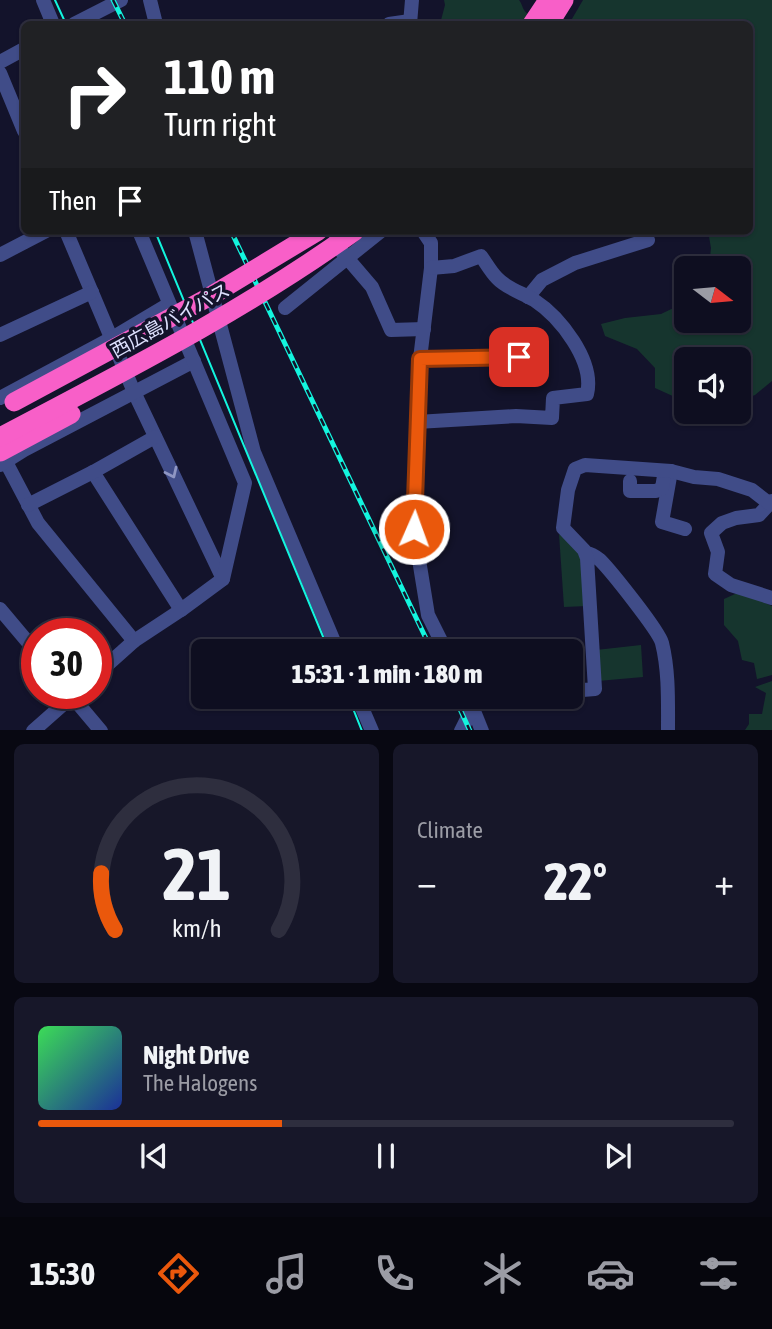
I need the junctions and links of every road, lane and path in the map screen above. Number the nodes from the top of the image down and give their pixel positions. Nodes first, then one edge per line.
1 (43, 0) edge
2 (121, 0) edge
3 (150, 0) edge
4 (412, 0) edge
5 (548, 0) edge
6 (564, 0) edge
7 (52, 21) edge
8 (80, 21) edge
9 (155, 21) edge
10 (410, 21) edge
11 (534, 21) edge
12 (551, 21) edge
13 (21, 51) edge
14 (0, 62) edge
15 (0, 73) edge
16 (21, 124) edge
17 (38, 235) edge
18 (68, 235) edge
19 (141, 235) edge
20 (196, 235) edge
21 (311, 235) edge
22 (327, 235) edge
23 (334, 235) edge
24 (349, 235) edge
25 (363, 235) edge
26 (376, 235) edge
27 (426, 235) edge
28 (648, 240) dead end
29 (0, 255) edge
30 (347, 259) junction
31 (431, 268) junction
32 (92, 292) junction
33 (528, 297) junction
34 (169, 304) junction
35 (285, 308) dead end
36 (424, 329) junction
37 (0, 335) edge
38 (111, 338) junction
39 (519, 357) dead end
40 (420, 359) junction
41 (194, 361) junction
42 (134, 392) junction
43 (5, 403) edge
44 (417, 422) junction
45 (0, 423) edge
46 (0, 437) edge
47 (155, 437) junction
48 (2, 459) edge
49 (667, 471) junction
50 (93, 472) junction
51 (630, 481) dead end
52 (771, 502) edge
53 (28, 505) junction
54 (685, 529) dead end
55 (586, 553) junction
56 (223, 579) junction
57 (772, 598) edge
58 (0, 609) edge
59 (181, 610) junction
60 (21, 634) edge
61 (333, 639) edge
62 (440, 639) edge
63 (134, 641) junction
64 (112, 661) edge
65 (583, 690) edge
66 (56, 709) edge
67 (84, 709) edge
68 (363, 709) edge
69 (471, 709) edge
70 (474, 709) edge
71 (33, 730) edge
72 (101, 730) edge
73 (372, 730) edge
74 (461, 730) edge
75 (482, 730) edge
76 (668, 730) edge

1 - 7 street
2 - 8 street
3 - 9 street
4 - 10 street
5 - 11 highway
6 - 12 highway
13 - 14 street
15 - 16 street
17 - 29 street
18 - 32 street
19 - 34 street
20 - 61 street
21 - 43 highway, bridge
22 - 45 highway, 西広島バイパス
23 - 30 street
24 - 46 highway, 西広島バイパス, bridge
25 - 48 highway
26 - 30 street
27 - 31 street
28 - 33 street
30 - 35 street
30 - 36 street
31 - 33 street
31 - 36 street
32 - 37 street
32 - 38 street
33 - 44 street
34 - 38 street
34 - 41 street
36 - 40 street
38 - 42 street
38 - 43 street
39 - 40 street
40 - 44 street
41 - 42 street
41 - 56 street
42 - 47 street
42 - 48 street
44 - 62 street
47 - 50 street
47 -> 56 street
48 - 53 street
49 - 51 street
49 - 52 street
49 - 54 street
49 - 55 street
50 - 53 street
50 - 59 street
52 - 57 street
53 - 63 street
55 - 65 street
55 - 76 street
56 - 59 street
58 - 60 street
59 - 63 street
63 - 64 street
66 - 71 street
67 - 72 street
68 - 73 street
69 - 74 street
70 - 75 street

